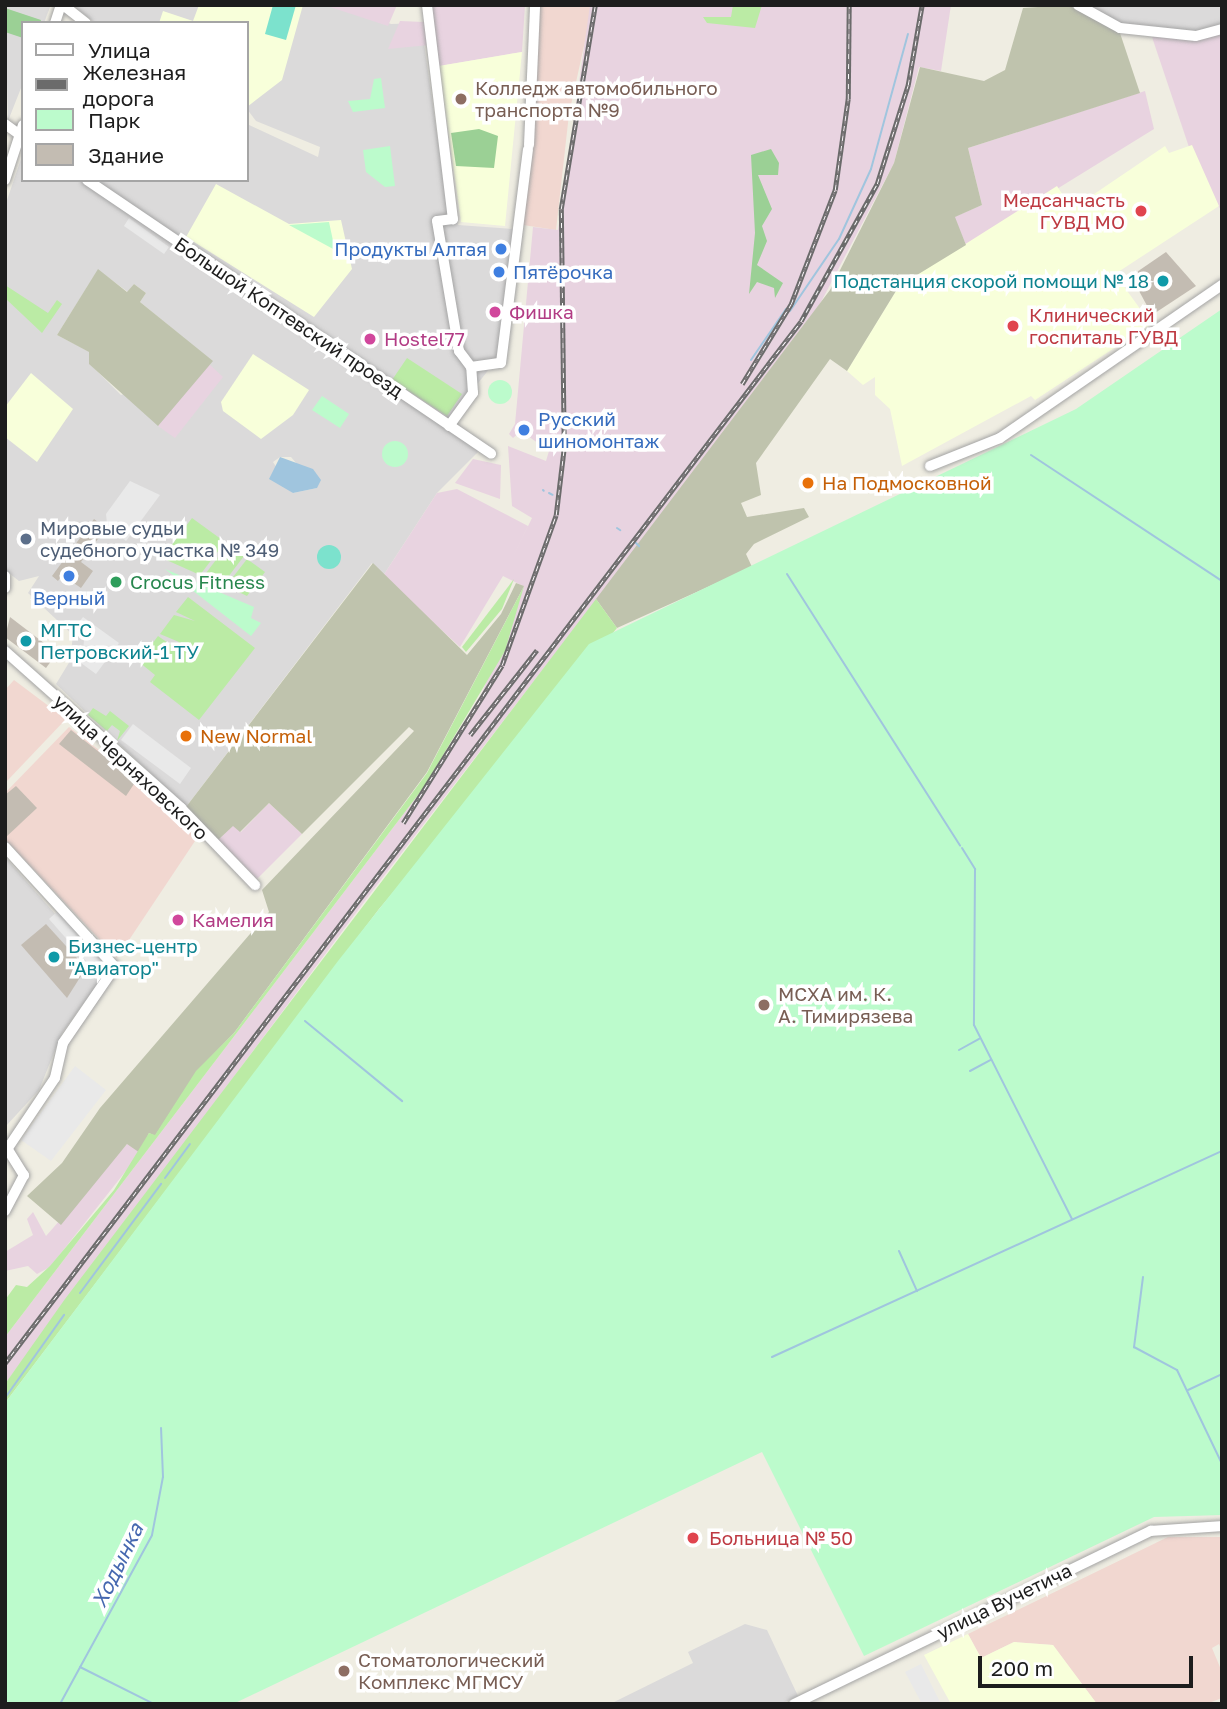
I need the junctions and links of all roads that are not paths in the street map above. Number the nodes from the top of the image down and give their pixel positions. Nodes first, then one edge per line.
1 (62, 5) edge
2 (427, 5) edge
3 (535, 5) edge
4 (1078, 5) edge
5 (83, 21) edge
6 (1222, 29) edge
7 (5, 124) edge
8 (21, 132) edge
9 (21, 135) edge
10 (5, 180) edge
11 (90, 182) edge
12 (1222, 285) edge
13 (471, 367) junction
14 (449, 426) junction
15 (491, 454) dead end
16 (930, 466) dead end
17 (5, 576) edge
18 (5, 588) edge
19 (5, 651) edge
20 (5, 847) edge
21 (255, 885) dead end
22 (7, 1147) edge
23 (5, 1211) edge
24 (1222, 1526) edge
25 (794, 1704) edge

1 - 5 street
2 - 13 street
3 - 13 street
4 - 6 street
7 - 8 street
9 - 10 street
11 - 14 street, Большой Коптевский проезд
12 - 16 street
13 - 14 street
14 - 15 street, Большой Коптевский проезд
17 - 18 street
19 - 21 street, улица Черняховского
20 - 22 street
22 - 23 street
24 - 25 street, улица Вучетича

